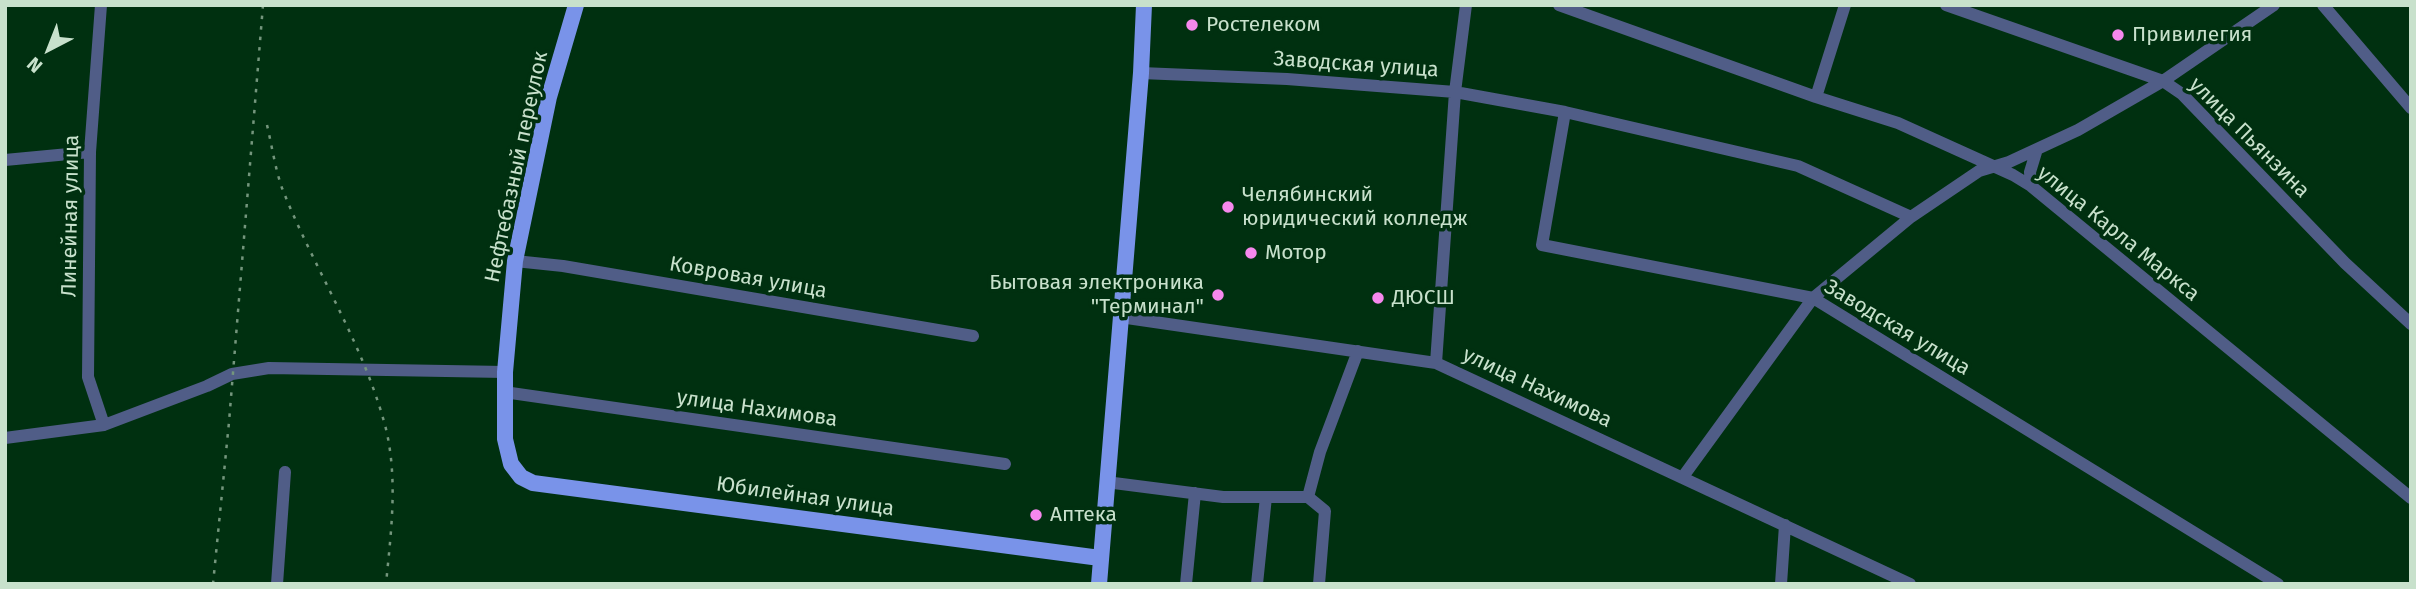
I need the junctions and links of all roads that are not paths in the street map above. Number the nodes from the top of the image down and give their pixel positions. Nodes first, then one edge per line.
1 (101, 5) edge
2 (576, 5) edge
3 (1144, 5) edge
4 (1466, 5) edge
5 (1559, 5) edge
6 (1845, 5) edge
7 (1946, 5) edge
8 (2274, 5) edge
9 (2323, 5) edge
10 (1142, 73) junction
11 (2163, 81) junction
12 (1455, 92) junction
13 (1816, 97) junction
14 (2411, 108) edge
15 (1565, 111) junction
16 (2037, 149) junction
17 (90, 152) junction
18 (5, 160) edge
19 (1991, 166) junction
20 (2031, 186) junction
21 (1911, 217) junction
22 (515, 261) junction
23 (1814, 298) junction
24 (1121, 317) junction
25 (2411, 324) edge
26 (973, 335) dead end
27 (1357, 351) junction
28 (1436, 363) junction
29 (505, 372) junction
30 (504, 392) junction
31 (104, 425) junction
32 (5, 438) edge
33 (512, 464) joint
34 (1004, 464) dead end
35 (285, 472) dead end
36 (1682, 478) junction
37 (1106, 482) junction
38 (1195, 493) junction
39 (1266, 497) junction
40 (1308, 497) junction
41 (2411, 498) edge
42 (1785, 525) junction
43 (1100, 558) junction
44 (277, 584) edge
45 (1099, 584) edge
46 (1186, 584) edge
47 (1257, 584) edge
48 (1319, 584) edge
49 (1781, 584) edge
50 (1910, 584) edge
51 (2278, 584) edge

1 - 17 street, Линейная улица
2 - 22 main road, Нефтебазный переулок
3 - 10 main road
4 - 12 street
5 - 13 street, улица Карла Маркса
6 - 13 street
7 - 11 street, улица Пьянзина
8 - 11 street
9 - 14 street
10 - 12 street, Заводская улица
10 - 24 main road
11 - 16 street
11 - 25 street, улица Пьянзина
12 - 15 street, Заводская улица
12 - 28 street
13 - 19 street, улица Карла Маркса
15 - 21 street, Заводская улица
15 - 23 street, Заводская улица
16 - 19 street
16 - 20 street
17 - 18 street
17 - 31 street, Линейная улица
19 - 20 street, улица Карла Маркса
19 - 21 street
20 - 41 street, улица Карла Маркса
21 - 23 street
22 - 26 street, Ковровая улица
22 - 29 main road, Нефтебазный переулок
23 - 36 street
23 - 51 street, Заводская улица
24 - 27 street, улица Нахимова
24 - 37 main road
27 - 28 street, улица Нахимова
27 - 40 street
28 - 36 street, улица Нахимова
29 - 30 main road, Нефтебазный переулок
29 - 31 street
30 - 33 main road, Нефтебазный переулок
30 - 34 street, улица Нахимова
31 - 32 street
33 - 43 main road, Юбилейная улица
35 - 44 street
36 - 42 street, улица Нахимова
37 - 38 street
37 - 43 main road
38 - 39 street
38 - 46 street
39 - 40 street
39 - 47 street
40 - 48 street
42 - 49 street
42 - 50 street, улица Нахимова
43 - 45 main road

